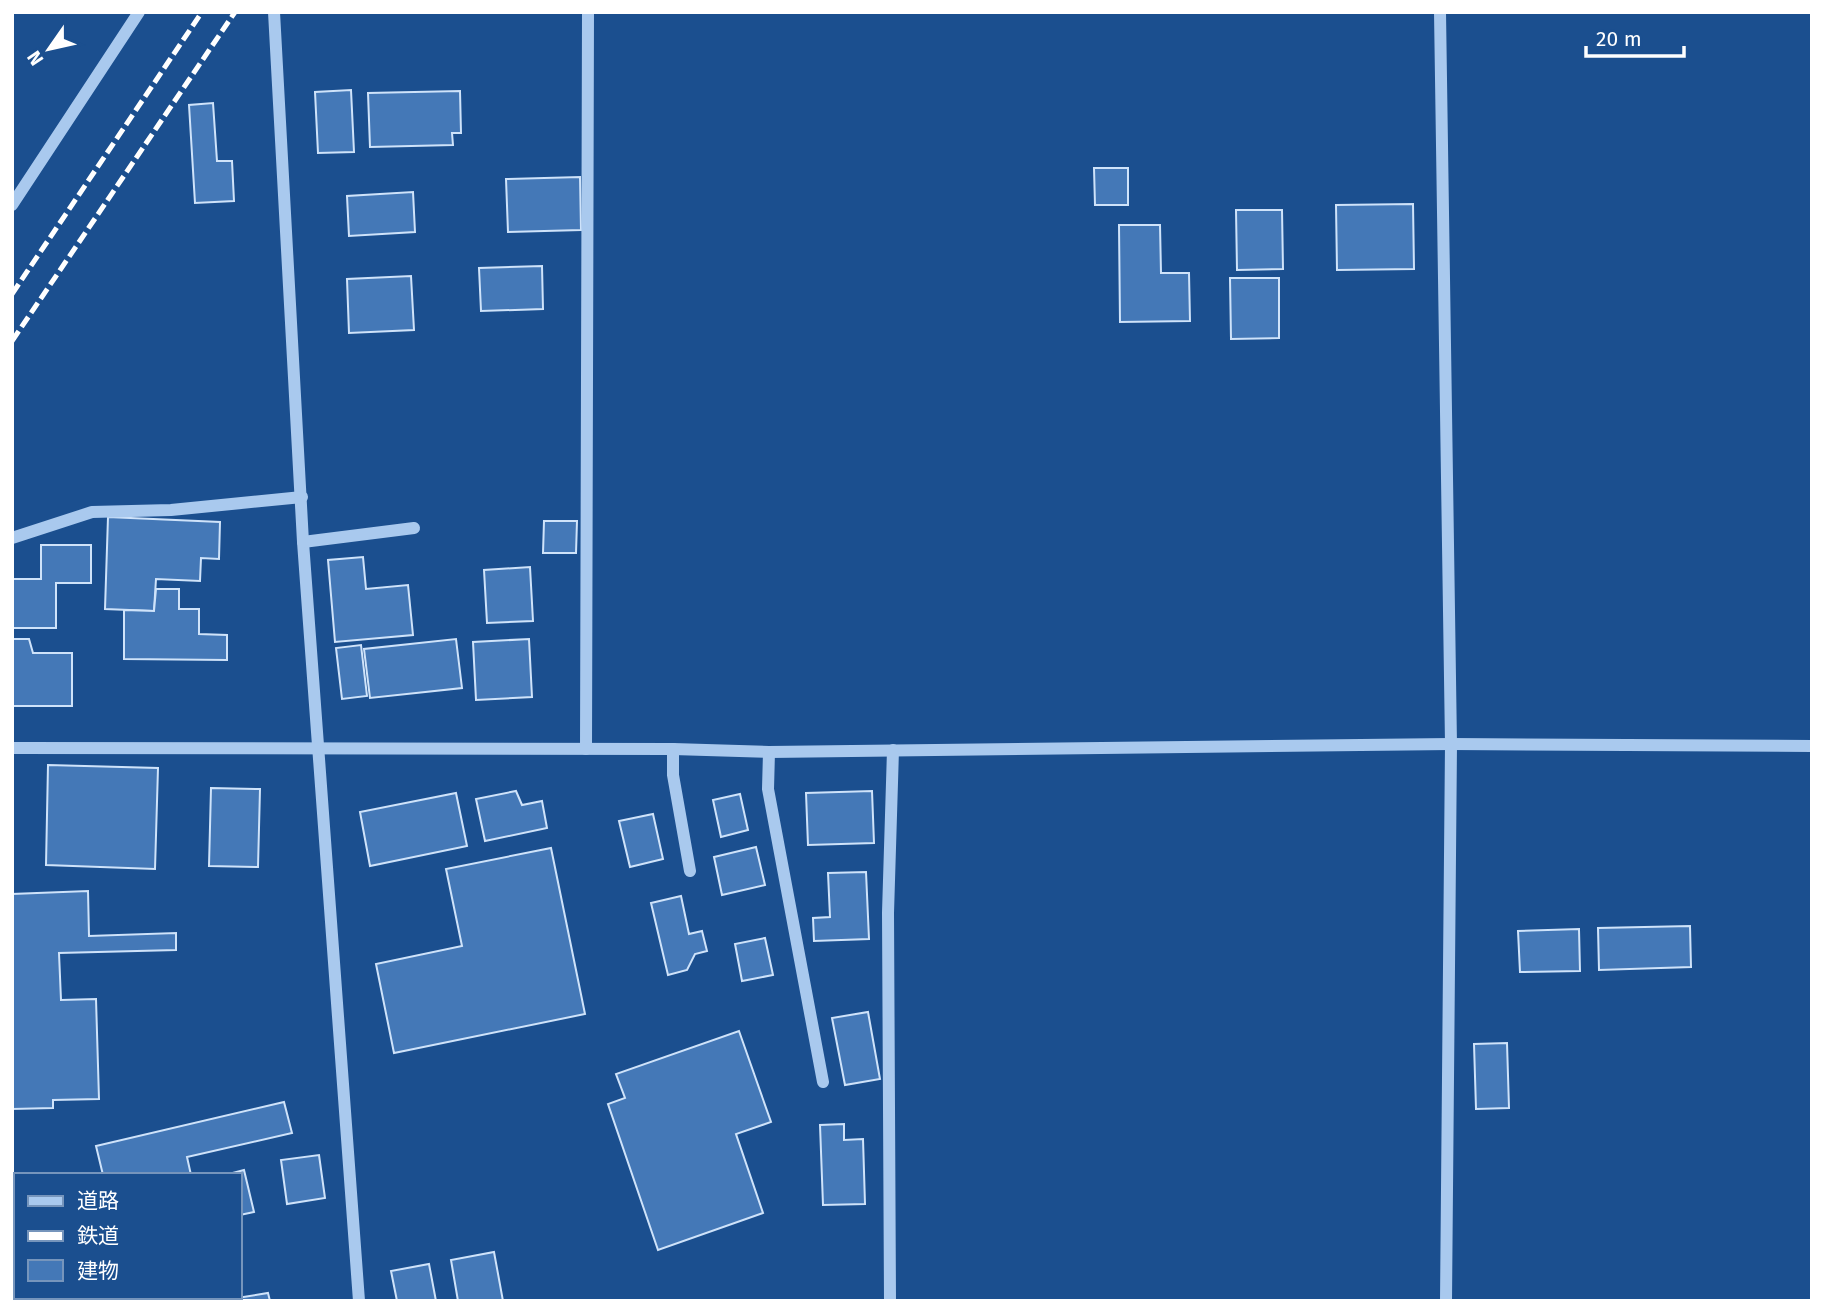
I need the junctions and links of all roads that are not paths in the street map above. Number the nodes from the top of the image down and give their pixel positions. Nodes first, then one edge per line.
1 (139, 12) edge
2 (275, 12) edge
3 (588, 12) edge
4 (1440, 12) edge
5 (12, 205) edge
6 (302, 497) junction
7 (414, 528) dead end
8 (12, 538) edge
9 (303, 542) junction
10 (1451, 744) junction
11 (1812, 746) edge
12 (12, 748) edge
13 (317, 748) junction
14 (586, 749) junction
15 (673, 749) junction
16 (893, 750) junction
17 (769, 752) junction
18 (690, 871) dead end
19 (823, 1082) dead end
20 (359, 1301) edge
21 (890, 1301) edge
22 (1446, 1301) edge

1 - 5 street
2 - 6 street
3 - 14 street
4 - 10 street
6 - 8 street
6 - 9 street
7 - 9 street
9 - 13 street
10 - 11 street
10 - 16 street
10 - 22 street
12 - 13 street
13 - 14 street
13 - 20 street
14 - 15 street
15 - 17 street
15 - 18 street
16 - 17 street
16 - 21 street
17 - 19 street

